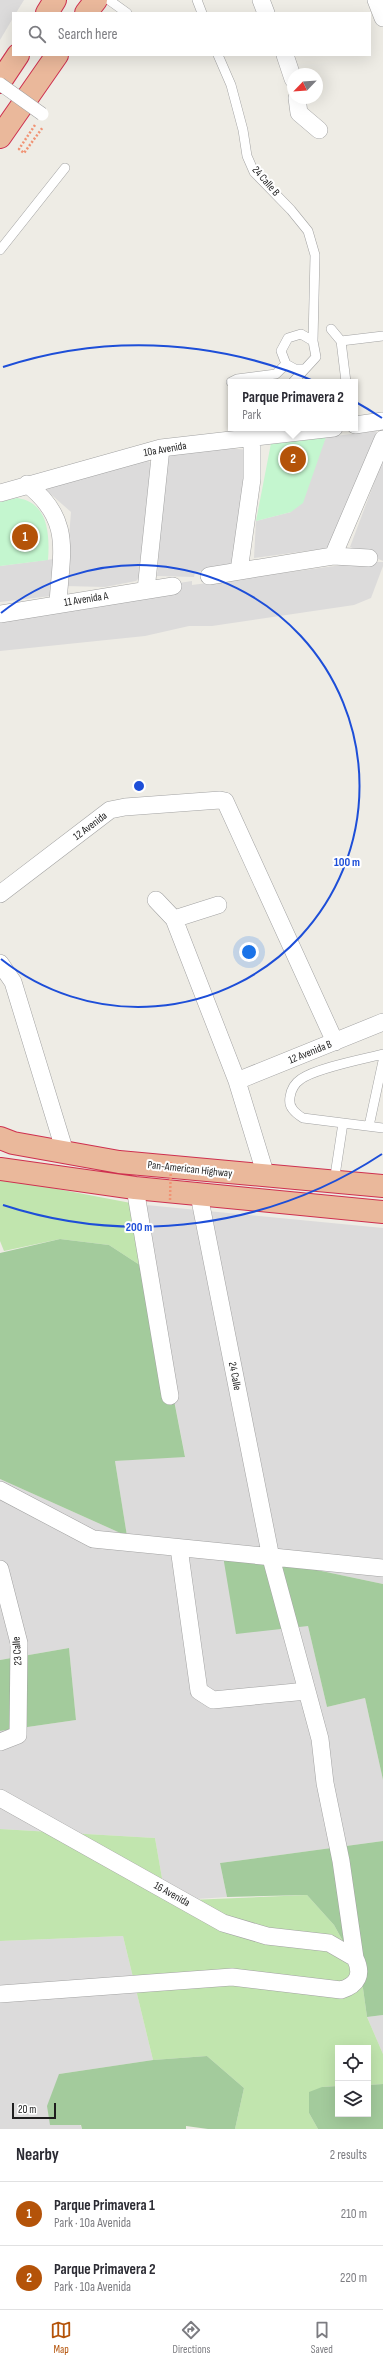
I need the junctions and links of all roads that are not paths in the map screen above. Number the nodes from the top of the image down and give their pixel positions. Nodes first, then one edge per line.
1 (55, 0) edge
2 (82, 0) edge
3 (96, 0) edge
4 (109, 0) edge
5 (197, 0) edge
6 (261, 0) edge
7 (376, 0) edge
8 (47, 12) edge
9 (75, 12) edge
10 (87, 12) edge
11 (126, 12) edge
12 (202, 12) edge
13 (266, 12) edge
14 (383, 18) edge
15 (17, 56) edge
16 (55, 56) edge
17 (216, 56) edge
18 (285, 56) edge
19 (289, 68) edge
20 (0, 83) edge
21 (298, 104) edge
22 (44, 117) road end
23 (319, 130) dead end
24 (0, 137) edge
25 (65, 168) dead end
26 (0, 250) edge
27 (331, 329) dead end
28 (383, 336) edge
29 (313, 341) junction
30 (341, 341) junction
31 (286, 364) junction
32 (305, 369) junction
33 (237, 379) edge
34 (296, 379) edge
35 (346, 379) edge
36 (383, 421) edge
37 (358, 425) edge
38 (303, 431) edge
39 (252, 436) junction
40 (383, 438) edge
41 (161, 448) junction
42 (27, 484) junction
43 (0, 493) edge
44 (333, 556) junction
45 (369, 558) dead end
46 (239, 571) junction
47 (209, 576) dead end
48 (173, 586) dead end
49 (146, 590) junction
50 (58, 603) junction
51 (0, 614) edge
52 (0, 894) edge
53 (156, 900) dead end
54 (218, 904) dead end
55 (174, 919) junction
56 (0, 963) edge
57 (383, 1022) edge
58 (335, 1042) junction
59 (383, 1054) edge
60 (383, 1061) edge
61 (237, 1081) junction
62 (343, 1123) junction
63 (369, 1126) junction
64 (383, 1128) edge
65 (0, 1138) edge
66 (66, 1152) junction
67 (0, 1169) edge
68 (266, 1176) junction
69 (334, 1182) junction
70 (383, 1186) edge
71 (135, 1188) junction
72 (199, 1195) junction
73 (383, 1212) edge
74 (170, 1396) dead end
75 (0, 1490) edge
76 (179, 1548) junction
77 (271, 1558) junction
78 (383, 1568) edge
79 (0, 1569) edge
80 (307, 1691) junction
81 (0, 1742) edge
82 (0, 1798) edge
83 (354, 1958) junction
84 (0, 1994) edge

1 - 8 highway
2 - 9 highway
3 - 10 highway
4 - 11 lane
5 - 12 lane
6 - 13 street
7 - 14 street
15 - 20 highway
16 - 24 highway
17 - 29 lane, 24 Calle B
18 - 19 street
20 - 22 street, bridge
21 - 23 street
25 - 26 lane
27 - 30 lane
28 - 30 lane
29 - 31 lane
29 - 32 lane
30 - 35 lane
31 - 32 lane
31 - 33 lane
32 - 34 lane
36 - 37 street
38 - 39 street, 10a Avenida
39 - 41 street, 10a Avenida
39 - 46 street
40 - 44 street
41 - 42 street, 10a Avenida
41 - 49 street
42 - 43 street, 10a Avenida
42 - 50 street
44 - 45 street
44 - 46 street
46 - 47 street
48 - 49 street, 11 Avenida A
49 - 50 street, 11 Avenida A
50 - 51 street, 11 Avenida A
52 - 58 street, 12 Avenida
53 - 55 street
54 - 55 street
55 - 61 street
56 - 66 street
57 - 58 street, 12 Avenida B
58 - 61 street, 12 Avenida B
59 - 62 lane
60 - 63 lane
61 - 68 street
62 - 63 lane
62 - 69 lane
63 - 64 lane
65 - 66 highway, Pan-American Highway
66 - 68 highway, Pan-American Highway
67 - 71 highway
68 - 69 highway, Pan-American Highway
69 - 70 highway, Pan-American Highway
71 - 72 highway
71 - 74 street
72 - 73 highway
72 - 77 street, 24 Calle
75 - 76 street
76 - 77 street
76 - 80 street
77 - 78 street
77 - 80 street, 24 Calle
79 - 81 street, 23 Calle
80 - 83 street, 24 Calle
82 - 83 street, 16 Avenida
83 - 84 street, 24 Calle

